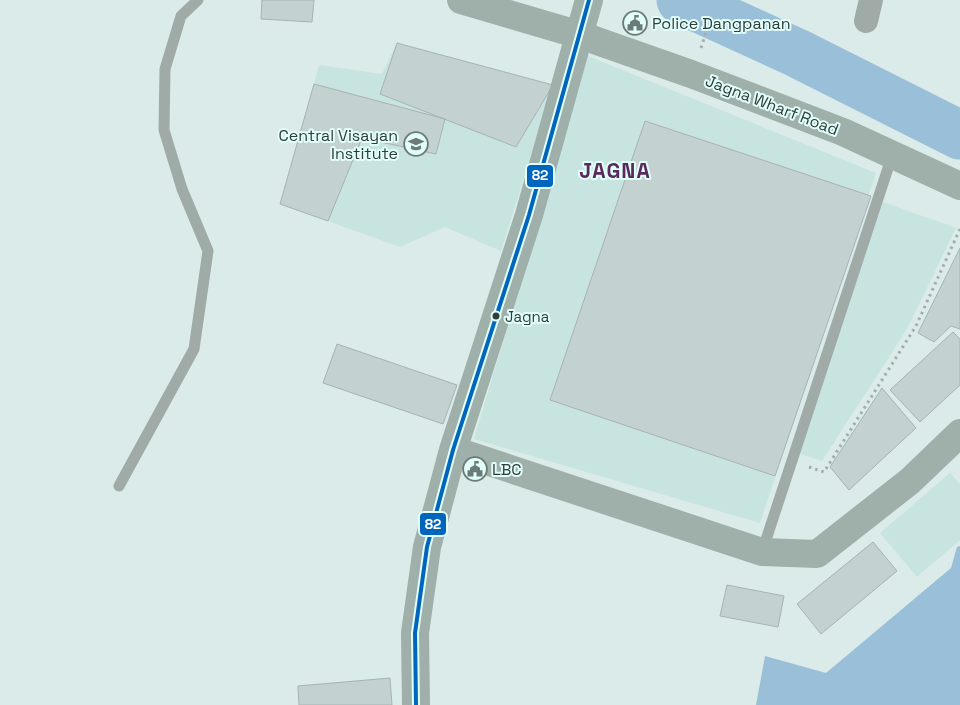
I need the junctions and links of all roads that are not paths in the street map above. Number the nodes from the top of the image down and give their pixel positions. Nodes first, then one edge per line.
1 (198, 0) edge
2 (461, 0) edge
3 (589, 0) edge
4 (580, 35) junction
5 (892, 156) junction
6 (960, 186) edge
7 (960, 434) edge
8 (453, 450) junction
9 (119, 486) dead end
10 (762, 552) junction
11 (416, 705) edge

1 - 9 lane
2 - 4 main road, Jagna Wharf Road
3 - 4 main road
4 - 5 main road, Jagna Wharf Road
4 - 8 main road
5 - 6 main road, Jagna Wharf Road
5 - 10 lane
7 - 10 main road
8 - 10 main road
8 - 11 main road

